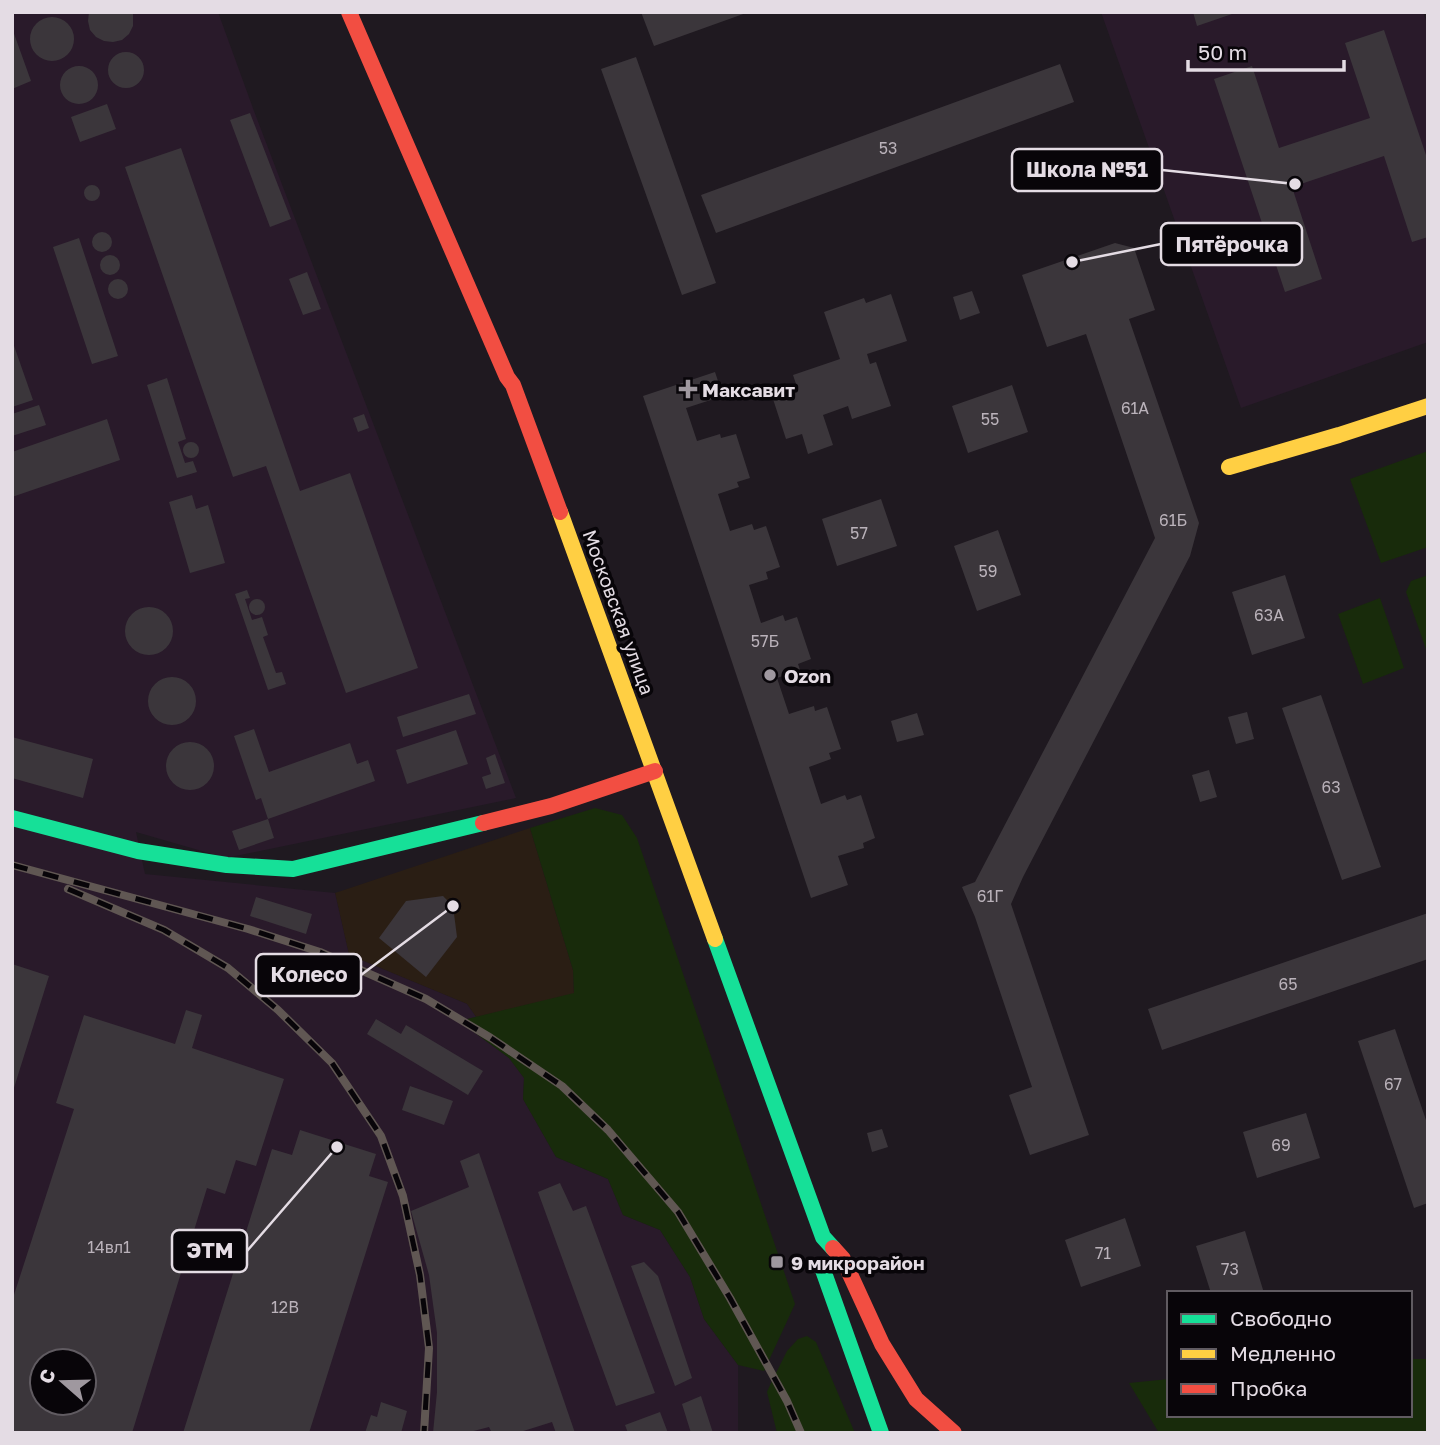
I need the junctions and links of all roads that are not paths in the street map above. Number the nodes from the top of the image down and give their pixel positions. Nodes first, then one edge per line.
1 (349, 12) edge
2 (1428, 406) edge
3 (1229, 467) dead end
4 (655, 771) junction
5 (12, 818) edge
6 (823, 1237) junction
7 (881, 1433) edge
8 (954, 1433) edge

1 - 4 main road, Московская улица
2 - 3 main road
4 - 5 main road
4 - 6 main road, Московская улица
6 - 7 main road, Московская улица
6 - 8 main road, Московская улица

